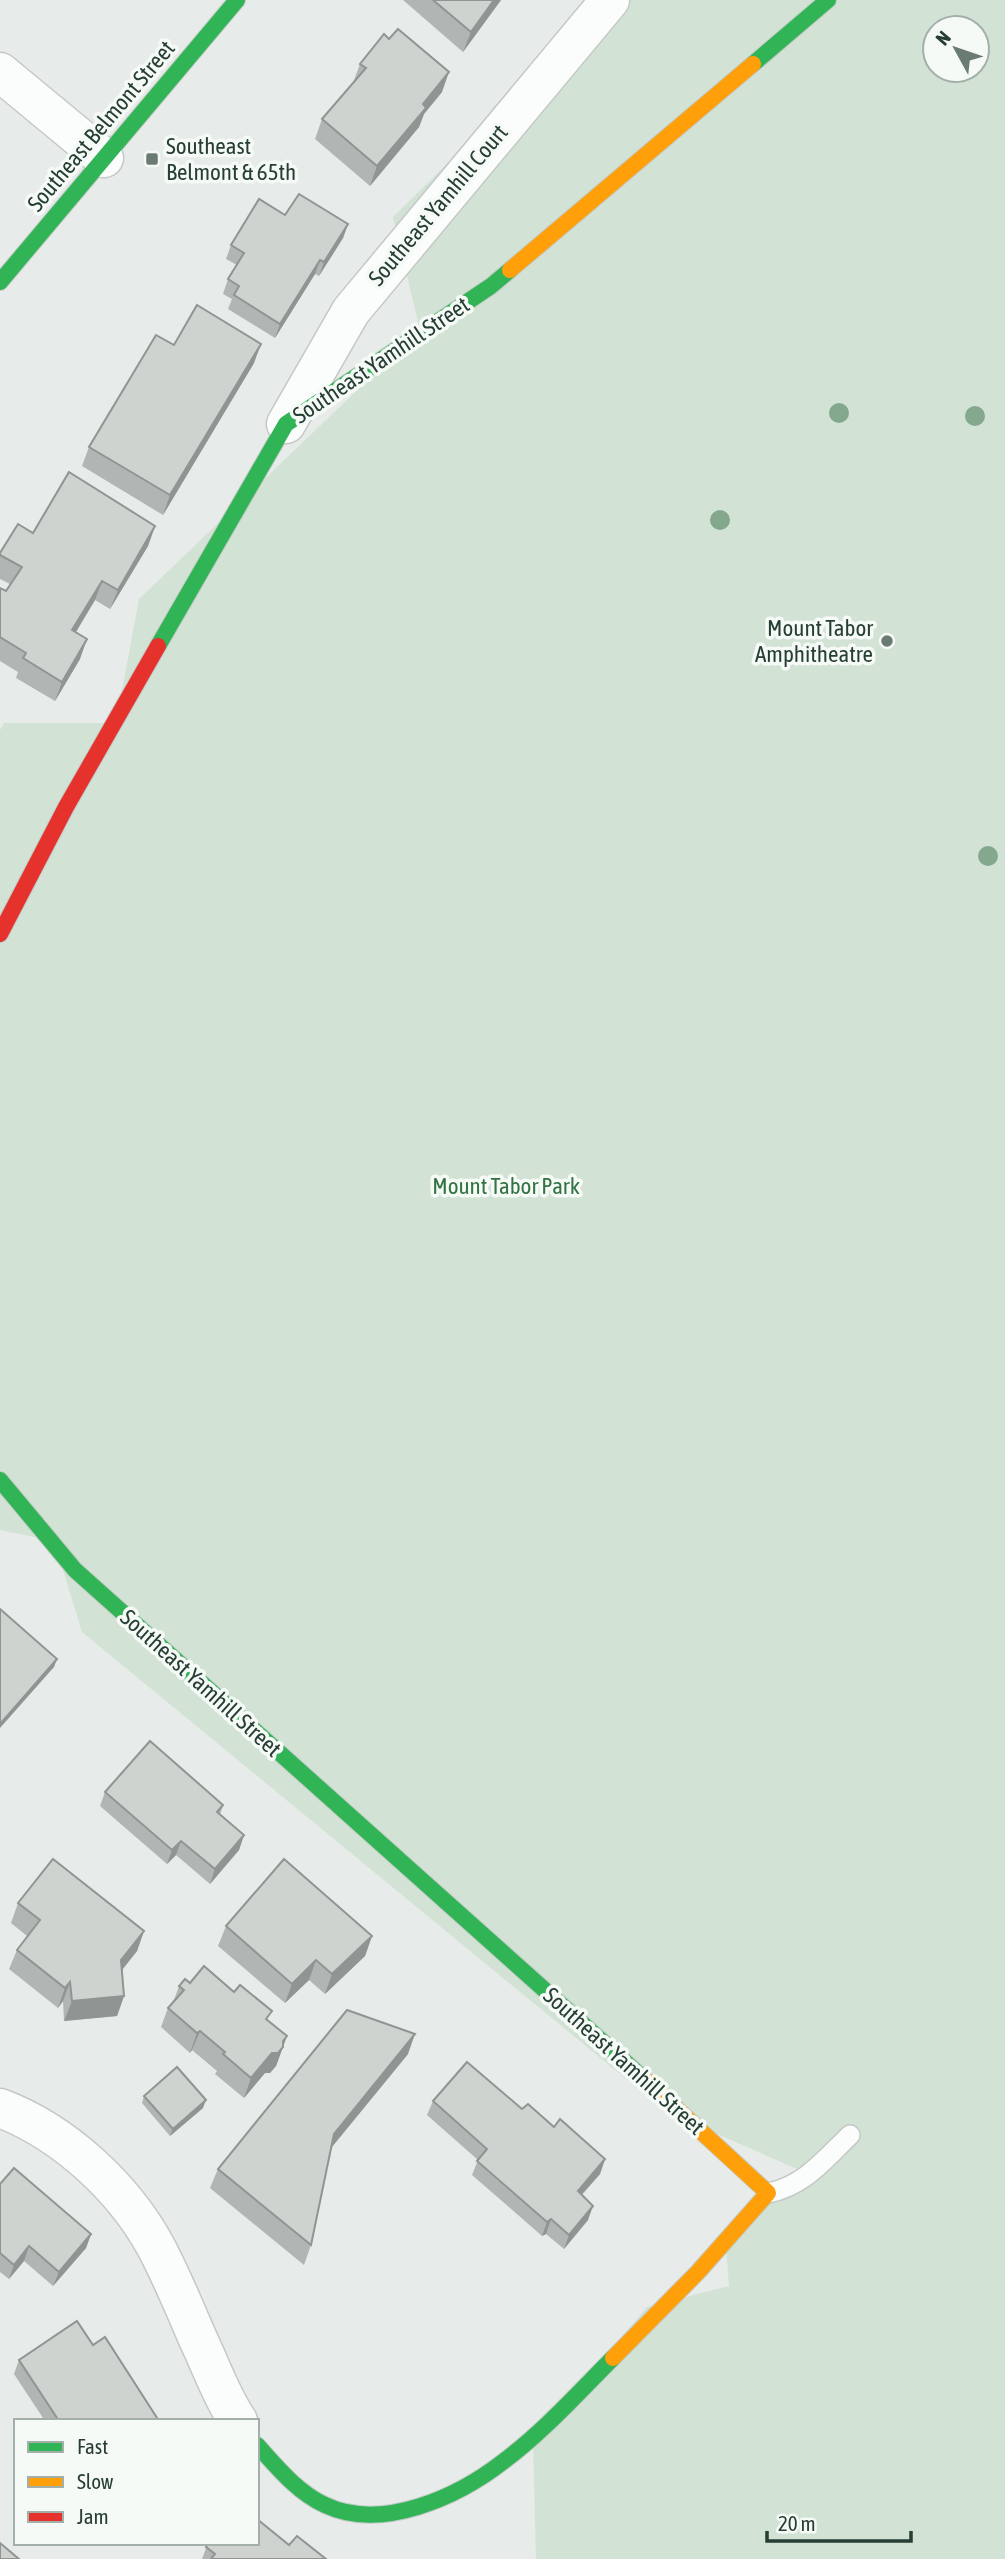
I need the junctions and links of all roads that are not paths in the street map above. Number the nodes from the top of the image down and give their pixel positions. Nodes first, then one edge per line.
1 (237, 0) edge
2 (610, 0) edge
3 (828, 0) edge
4 (0, 72) edge
5 (104, 158) junction
6 (0, 282) edge
7 (286, 424) junction
8 (0, 934) edge
9 (0, 1480) edge
10 (0, 2108) edge
11 (850, 2135) dead end
12 (768, 2193) junction
13 (237, 2419) edge
14 (259, 2447) edge

1 - 5 street, Southeast Belmont Street
2 - 7 street, Southeast Yamhill Court
3 - 7 street, Southeast Yamhill Street
4 - 5 street
5 - 6 street, Southeast Belmont Street
7 - 8 street, Southeast Yamhill Street
9 - 12 street, Southeast Yamhill Street
10 - 13 street
11 - 12 lane
12 - 14 street

